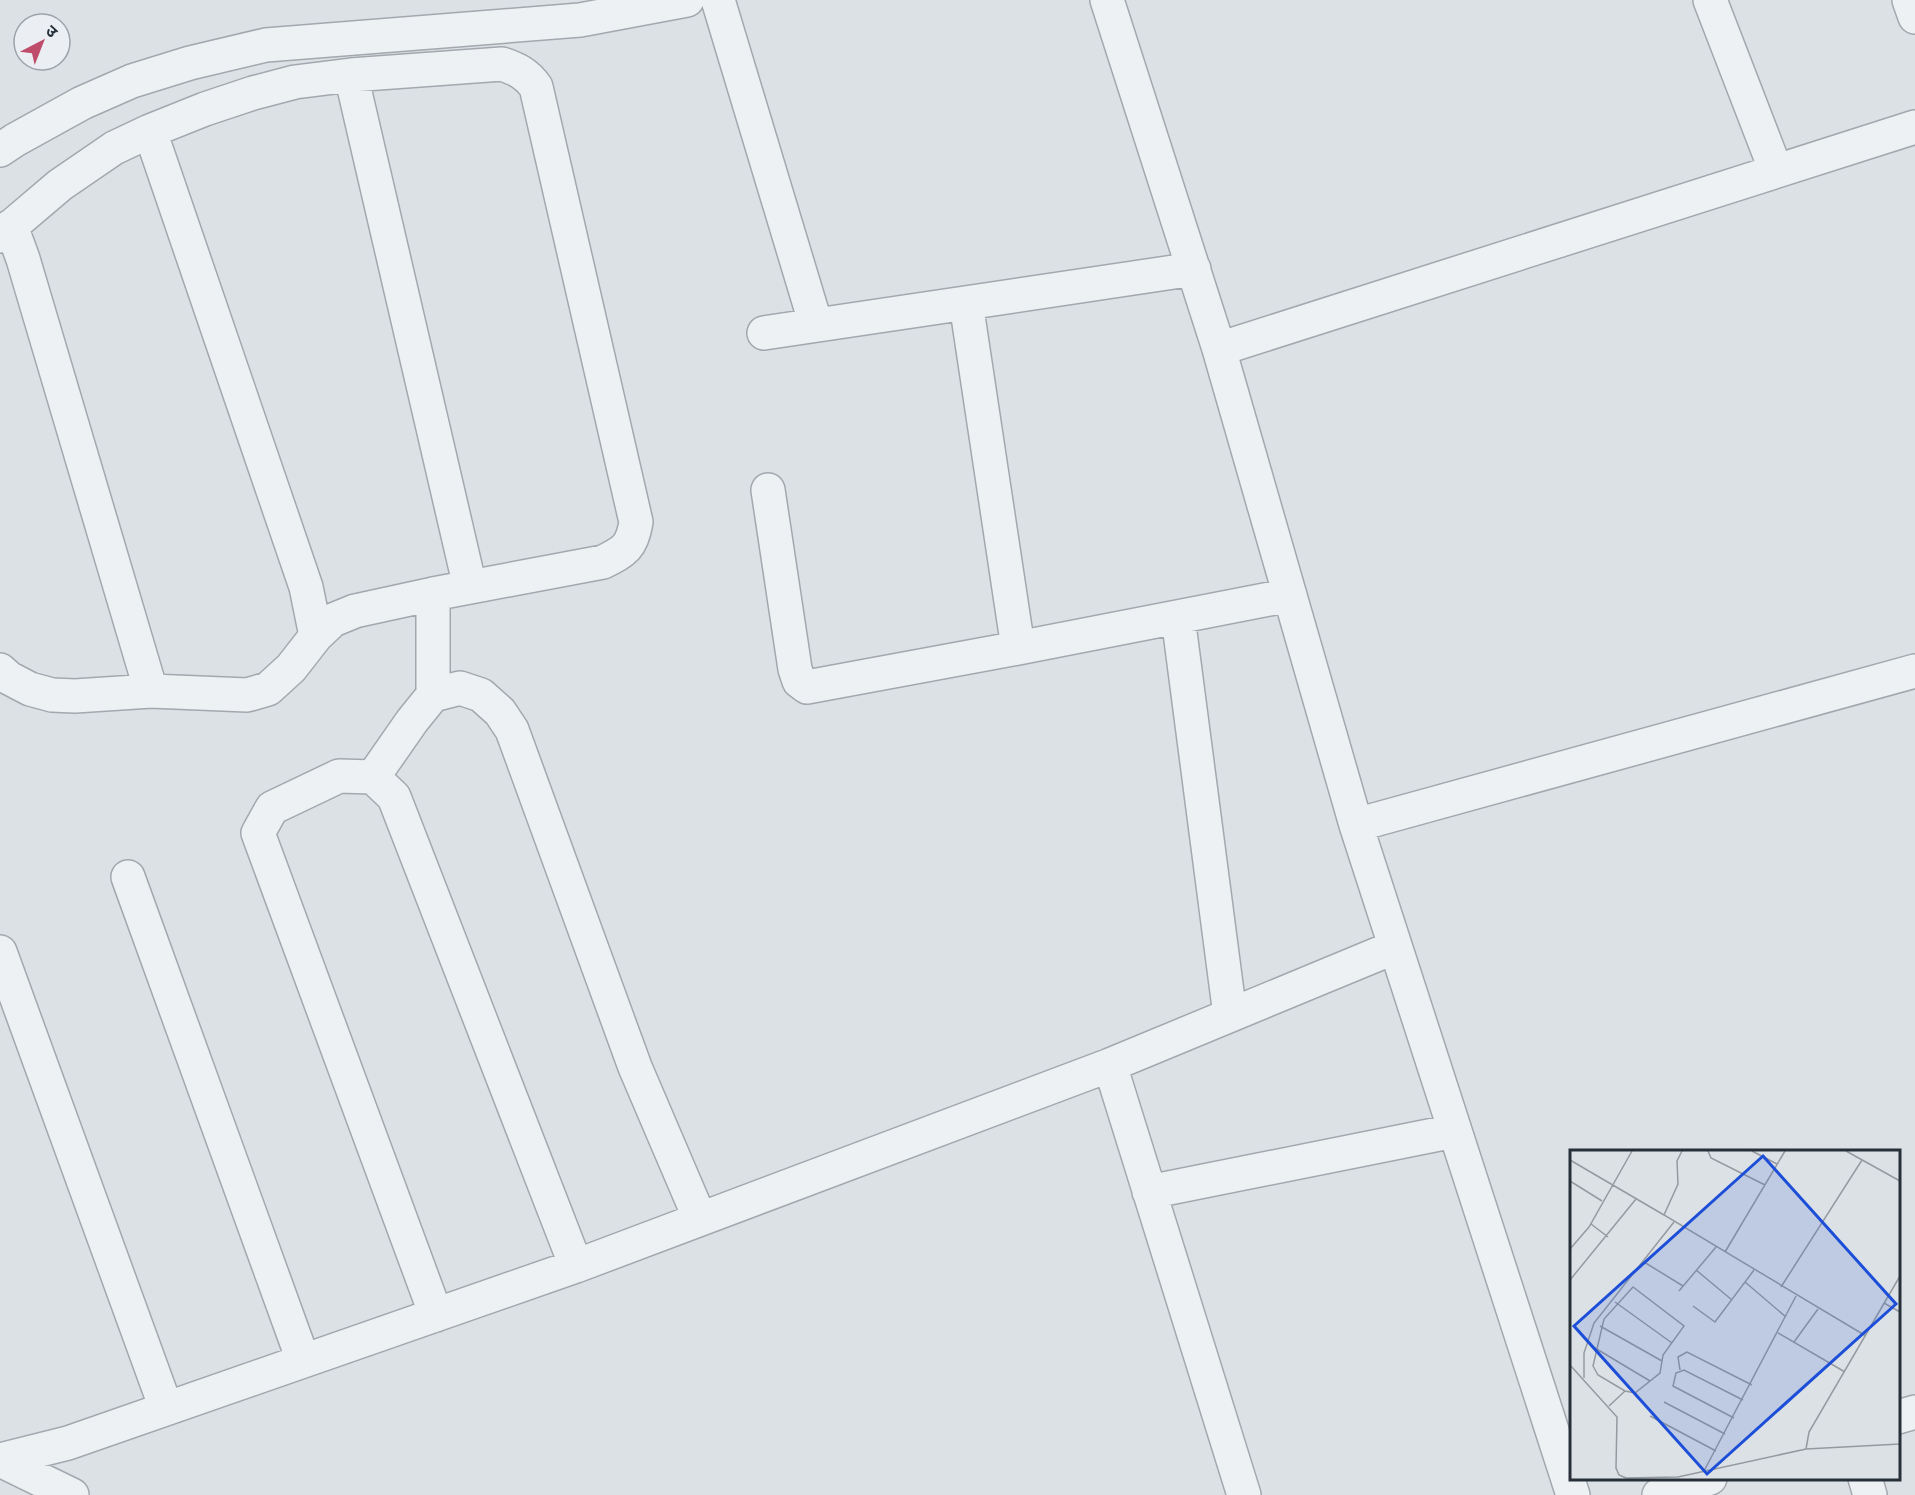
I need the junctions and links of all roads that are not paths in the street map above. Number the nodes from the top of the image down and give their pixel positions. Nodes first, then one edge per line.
1 (687, 0) edge
2 (718, 0) edge
3 (1107, 0) edge
4 (1710, 0) edge
5 (1909, 0) edge
6 (1915, 17) edge
7 (351, 75) junction
8 (1915, 127) edge
9 (150, 131) junction
10 (0, 150) edge
11 (1776, 171) junction
12 (6, 231) edge
13 (1194, 269) junction
14 (966, 303) junction
15 (816, 325) junction
16 (764, 333) dead end
17 (1219, 349) junction
18 (768, 490) dead end
19 (470, 587) junction
20 (434, 594) junction
21 (1290, 595) junction
22 (1178, 617) junction
23 (316, 636) junction
24 (1018, 648) junction
25 (0, 670) edge
26 (1915, 671) edge
27 (152, 692) junction
28 (433, 695) junction
29 (373, 777) junction
30 (1356, 825) junction
31 (128, 877) dead end
32 (1395, 947) junction
33 (0, 952) edge
34 (1230, 1015) junction
35 (1110, 1065) junction
36 (1454, 1131) junction
37 (1149, 1192) junction
38 (700, 1219) junction
39 (576, 1266) junction
40 (436, 1315) junction
41 (303, 1360) junction
42 (166, 1408) junction
43 (1915, 1412) edge
44 (1900, 1417) edge
45 (0, 1460) edge
46 (1707, 1480) edge
47 (1865, 1480) edge
48 (72, 1495) edge
49 (1244, 1495) edge
50 (1573, 1495) edge
51 (1659, 1495) edge
52 (1870, 1495) edge

1 - 10 street
2 - 15 street
3 - 13 street
4 - 11 street
5 - 6 street
7 - 9 street
7 - 19 street
7 - 19 street
8 - 11 street
9 - 12 street
9 - 23 street
11 - 17 street
12 - 27 street
13 - 14 street
13 - 17 street
14 - 15 street
14 - 24 street
15 - 16 street
17 - 21 street
18 - 24 street
19 - 20 street
20 - 23 street
20 - 28 street
21 - 22 street
21 - 30 street
22 - 24 street
22 - 34 street
23 - 27 street
25 - 27 street
26 - 30 street
28 - 29 street
28 - 38 street
29 - 39 street
29 - 40 street
30 - 32 street
31 - 41 street
32 - 34 street
32 - 36 street
33 - 42 street
34 - 35 street
35 - 37 street
35 - 38 street
36 - 37 street
36 - 50 street
37 - 49 street
38 - 39 street
39 - 40 street
40 - 41 street
41 - 42 street
42 - 45 street
43 - 44 street
45 - 48 street
46 - 51 street
47 - 52 street

